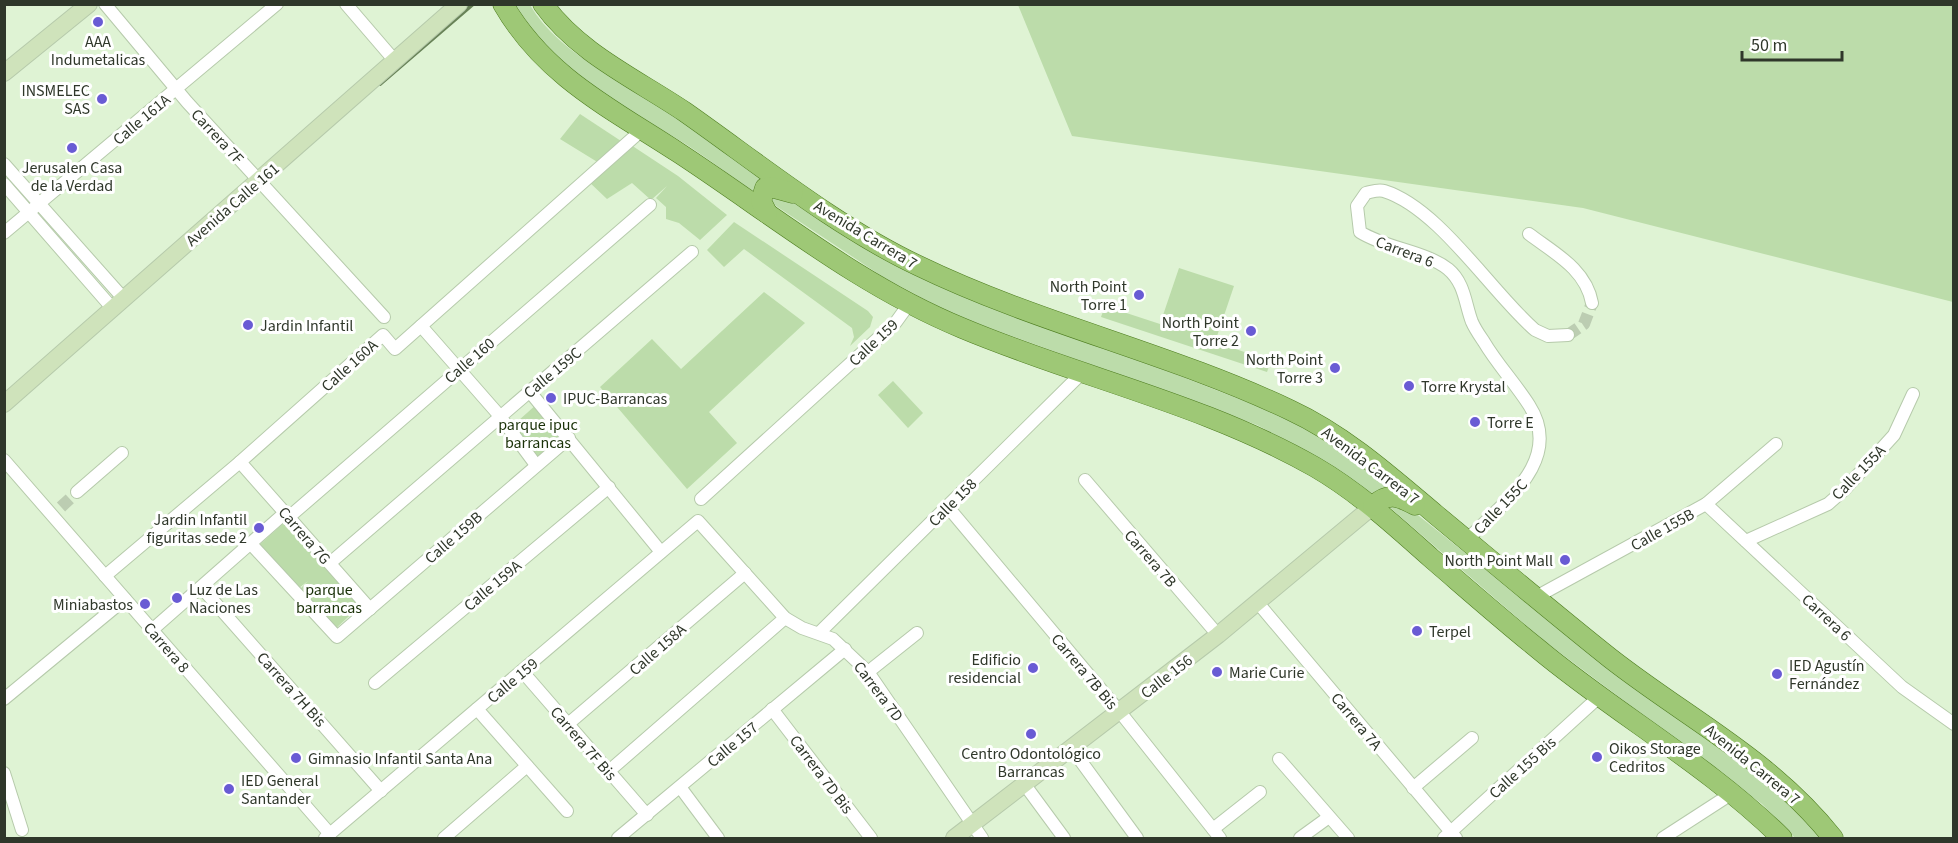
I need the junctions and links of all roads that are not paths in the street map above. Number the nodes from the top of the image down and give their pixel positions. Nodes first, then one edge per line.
1 (89, 4) edge
2 (105, 4) edge
3 (277, 4) edge
4 (346, 4) edge
5 (459, 4) edge
6 (503, 4) edge
7 (543, 4) edge
8 (395, 61) junction
9 (4, 73) edge
10 (176, 89) junction
11 (643, 129) junction
12 (4, 164) edge
13 (259, 181) junction
14 (4, 183) edge
15 (815, 202) junction
16 (40, 204) junction
17 (650, 205) dead end
18 (29, 212) junction
19 (767, 213) junction
20 (4, 233) edge
21 (1528, 234) dead end
22 (692, 252) dead end
23 (1592, 303) dead end
24 (119, 304) junction
25 (909, 304) junction
26 (384, 317) dead end
27 (421, 326) junction
28 (1568, 335) dead end
29 (459, 369) junction
30 (1084, 371) junction
31 (530, 392) junction
32 (1913, 394) dead end
33 (4, 404) edge
34 (499, 416) junction
35 (569, 438) junction
36 (1776, 444) dead end
37 (122, 453) dead end
38 (4, 460) edge
39 (240, 462) junction
40 (536, 465) junction
41 (1532, 473) joint
42 (1085, 480) dead end
43 (609, 487) junction
44 (77, 492) tunnel mouth
45 (701, 499) dead end
46 (1706, 504) junction
47 (947, 506) junction
48 (1373, 506) junction
49 (287, 515) junction
50 (698, 520) joint
51 (1448, 525) junction
52 (1467, 540) junction
53 (1746, 541) junction
54 (251, 544) junction
55 (661, 552) junction
56 (330, 563) junction
57 (745, 573) junction
58 (105, 576) junction
59 (202, 588) junction
60 (1536, 597) junction
61 (125, 599) junction
62 (1258, 603) junction
63 (370, 609) junction
64 (785, 618) junction
65 (152, 630) junction
66 (820, 632) junction
67 (917, 633) dead end
68 (1218, 635) junction
69 (845, 649) junction
70 (522, 671) junction
71 (868, 672) junction
72 (375, 683) dead end
73 (1600, 696) junction
74 (4, 699) edge
75 (477, 709) junction
76 (772, 710) junction
77 (1120, 712) junction
78 (568, 724) junction
79 (1953, 724) edge
80 (1472, 738) dead end
81 (1071, 749) junction
82 (1279, 759) dead end
83 (527, 766) junction
84 (609, 771) junction
85 (4, 773) edge
86 (1025, 785) junction
87 (680, 787) junction
88 (1413, 788) junction
89 (381, 791) junction
90 (1260, 792) dead end
91 (1731, 794) junction
92 (567, 811) dead end
93 (647, 814) junction
94 (1329, 818) junction
95 (972, 824) junction
96 (22, 830) dead end
97 (1216, 834) edge
98 (328, 836) edge
99 (1450, 836) edge
100 (444, 838) edge
101 (618, 838) edge
102 (718, 838) edge
103 (872, 838) edge
104 (954, 838) edge
105 (982, 838) edge
106 (1064, 838) edge
107 (1137, 838) edge
108 (1300, 838) edge
109 (1348, 838) edge
110 (1662, 838) edge
111 (1782, 838) edge
112 (1833, 838) edge

1 - 9 street
2 - 10 street, Carrera 7F
3 - 10 street, Calle 161A
4 - 8 street
5 - 8 street, Avenida Calle 161
6 - 11 main road, Avenida Carrera 7
7 - 15 main road, Avenida Carrera 7
8 - 13 street, Avenida Calle 161
10 - 13 street, Carrera 7F
10 - 16 street, Calle 161A
11 - 19 main road, Avenida Carrera 7
11 - 27 street, Calle 160A
12 - 16 street
13 - 24 street, Avenida Calle 161
13 - 26 street, Carrera 7F
14 - 18 street
15 - 19 main road
15 - 51 main road, Avenida Carrera 7
16 - 18 street, Calle 161A
16 - 24 street
17 - 29 street, Calle 160
18 - 20 street, Calle 161A
18 - 24 street
19 - 25 main road, Avenida Carrera 7
21 - 23 street
22 - 31 street, Calle 159C
24 - 33 street, Avenida Calle 161
25 - 30 main road, Avenida Carrera 7
25 - 45 street, Calle 159
27 - 29 street
27 - 39 street, Calle 160A
28 - 41 street, Carrera 6
29 - 34 street
29 - 49 street, Calle 160
30 - 47 street, Calle 158
30 - 48 main road, Avenida Carrera 7
31 - 34 street, Calle 159C
31 - 35 street
32 - 53 street, Calle 155A
34 - 40 street
34 - 56 street, Calle 159C
35 - 40 street, Calle 159B
35 - 43 street
36 - 46 street, Calle 155B
37 - 44 street
38 - 58 street, Carrera 8
39 - 49 street, Carrera 7G
39 - 58 street, Calle 160A
40 - 63 street, Calle 159B
41 - 52 street, Calle 155C
42 - 68 street, Carrera 7B
43 - 55 street
43 - 72 street, Calle 159A
46 - 53 street, Carrera 6
46 - 60 street, Calle 155B
47 - 66 street, Calle 158
47 - 77 street, Carrera 7B Bis
48 - 51 main road
48 - 62 street, Calle 156
48 - 73 main road, Avenida Carrera 7
49 - 54 street, Calle 160
49 - 56 street, Carrera 7G
50 - 55 street, Calle 159
50 - 57 street, Carrera 7D
51 - 52 main road, Avenida Carrera 7
52 - 60 main road, Avenida Carrera 7
53 - 79 street, Carrera 6
54 - 59 street, Calle 160
54 - 63 street, Calle 159B
55 - 70 street, Calle 159
56 - 63 street, Carrera 7G
57 - 64 street, Carrera 7D
57 - 78 street, Calle 158A
58 - 61 street, Carrera 8
59 - 65 street, Calle 160
59 - 89 street, Carrera 7H Bis
60 - 112 main road, Avenida Carrera 7
61 - 65 street, Carrera 8
61 - 74 street
62 - 68 street, Calle 156
62 - 88 street, Carrera 7A
64 - 66 street, Carrera 7D
64 - 84 street
65 - 98 street, Carrera 8
66 - 69 street, Carrera 7D
67 - 71 street
68 - 77 street, Calle 156
69 - 71 street, Carrera 7D
69 - 76 street, Calle 157
70 - 75 street, Calle 159
70 - 78 street, Carrera 7F Bis
71 - 95 street, Carrera 7D
73 - 91 main road, Avenida Carrera 7
73 - 99 street, Calle 155 Bis
75 - 83 street
75 - 89 street, Calle 159
76 - 87 street, Calle 157
76 - 103 street, Carrera 7D Bis
77 - 81 street, Calle 156
77 - 97 street, Carrera 7B Bis
78 - 84 street, Carrera 7F Bis
80 - 88 street
81 - 86 street, Calle 156
81 - 107 street
82 - 94 street
83 - 92 street
83 - 100 street
84 - 93 street, Carrera 7F Bis
85 - 96 street
86 - 95 street, Calle 156
86 - 106 street
87 - 93 street, Calle 157
87 - 102 street
88 - 99 street, Carrera 7A
89 - 98 street, Calle 159
90 - 97 street
91 - 110 street
91 - 111 main road, Avenida Carrera 7
93 - 101 street, Calle 157
94 - 108 street
94 - 109 street
95 - 104 street, Calle 156
95 - 105 street, Carrera 7D

